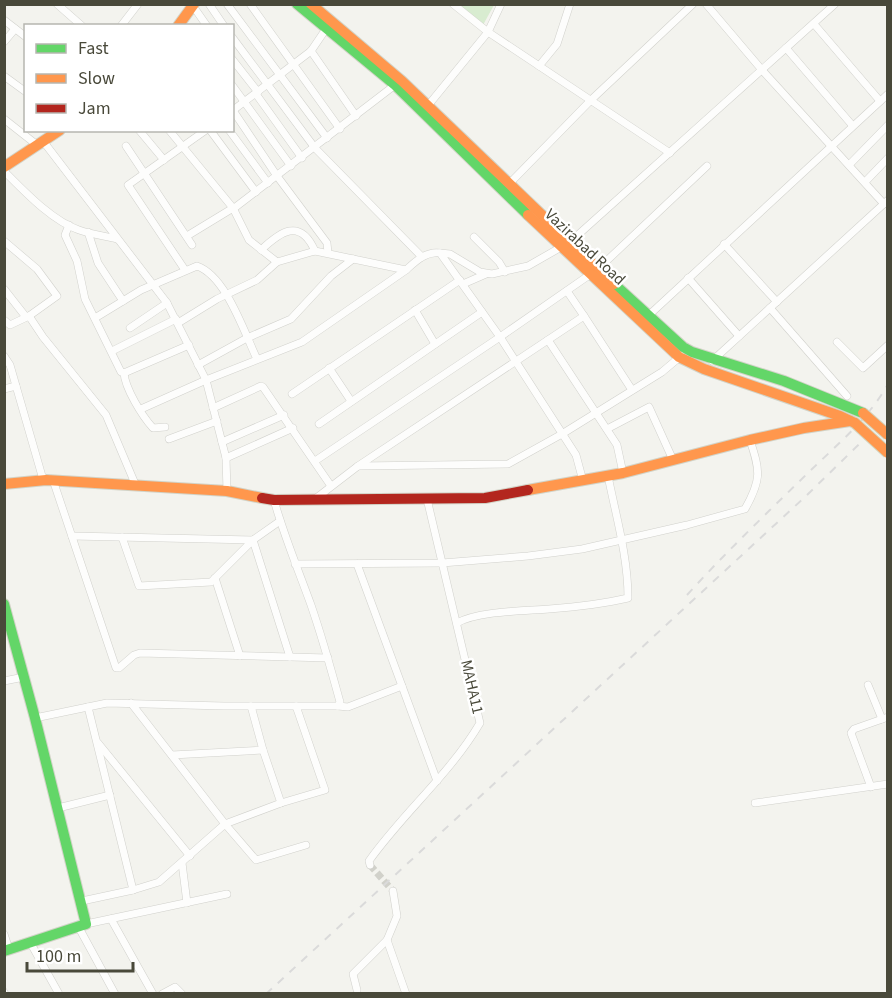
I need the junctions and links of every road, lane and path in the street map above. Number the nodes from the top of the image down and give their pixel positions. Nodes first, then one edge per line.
1 (57, 4) edge
2 (138, 4) edge
3 (209, 4) edge
4 (227, 4) edge
5 (250, 4) edge
6 (297, 4) edge
7 (453, 4) edge
8 (501, 4) edge
9 (570, 4) edge
10 (693, 4) edge
11 (706, 4) edge
12 (835, 4) edge
13 (193, 5) edge
14 (315, 6) edge
15 (4, 20) edge
16 (183, 23) edge
17 (80, 24) edge
18 (123, 24) edge
19 (206, 24) edge
20 (223, 24) edge
21 (329, 24) junction
22 (813, 24) junction
23 (15, 29) junction
24 (488, 32) junction
25 (24, 36) edge
26 (234, 40) edge
27 (4, 42) edge
28 (786, 48) junction
29 (311, 51) junction
30 (234, 62) edge
31 (295, 65) junction
32 (539, 66) junction
33 (762, 70) junction
34 (281, 75) junction
35 (4, 76) edge
36 (395, 85) junction
37 (268, 86) junction
38 (234, 88) edge
39 (24, 91) edge
40 (257, 93) junction
41 (888, 94) edge
42 (591, 100) junction
43 (880, 100) junction
44 (245, 102) junction
45 (234, 109) edge
46 (425, 109) junction
47 (234, 112) edge
48 (356, 116) junction
49 (4, 119) edge
50 (852, 125) junction
51 (888, 125) edge
52 (340, 129) junction
53 (57, 132) edge
54 (141, 132) edge
55 (171, 132) edge
56 (205, 132) edge
57 (210, 132) edge
58 (230, 132) edge
59 (327, 138) junction
60 (40, 143) junction
61 (830, 145) junction
62 (126, 146) dead end
63 (183, 147) junction
64 (315, 148) junction
65 (670, 153) junction
66 (302, 158) junction
67 (888, 158) edge
68 (164, 160) junction
69 (849, 165) junction
70 (291, 166) junction
71 (707, 166) dead end
72 (4, 169) edge
73 (143, 174) junction
74 (277, 176) junction
75 (268, 183) junction
76 (865, 183) junction
77 (509, 184) junction
78 (256, 192) junction
79 (886, 202) edge
80 (233, 209) junction
81 (69, 225) junction
82 (88, 232) junction
83 (186, 236) junction
84 (474, 237) dead end
85 (117, 239) junction
86 (4, 241) edge
87 (566, 244) junction
88 (724, 244) junction
89 (192, 245) dead end
90 (261, 250) junction
91 (315, 251) junction
92 (440, 253) junction
93 (328, 254) junction
94 (422, 256) junction
95 (352, 259) junction
96 (277, 262) junction
97 (185, 270) junction
98 (406, 270) junction
99 (595, 271) junction
100 (505, 272) junction
101 (486, 274) junction
102 (688, 278) junction
103 (461, 282) junction
104 (154, 284) junction
105 (4, 289) edge
106 (567, 291) junction
107 (226, 295) junction
108 (123, 301) junction
109 (777, 302) junction
110 (167, 303) junction
111 (770, 308) junction
112 (415, 310) junction
113 (482, 312) junction
114 (584, 316) junction
115 (648, 316) junction
116 (27, 317) junction
117 (95, 318) junction
118 (4, 320) edge
119 (177, 321) junction
120 (130, 328) dead end
121 (739, 336) junction
122 (247, 338) junction
123 (500, 338) junction
124 (548, 340) junction
125 (837, 342) dead end
126 (435, 344) junction
127 (189, 345) junction
128 (888, 345) edge
129 (112, 351) junction
130 (683, 353) junction
131 (4, 356) edge
132 (257, 359) junction
133 (713, 360) junction
134 (515, 361) junction
135 (198, 365) junction
136 (329, 368) junction
137 (704, 369) junction
138 (124, 373) junction
139 (206, 380) junction
140 (16, 386) junction
141 (4, 389) edge
142 (632, 390) junction
143 (292, 394) dead end
144 (847, 396) dead end
145 (351, 401) junction
146 (213, 408) junction
147 (141, 409) junction
148 (597, 412) junction
149 (284, 415) junction
150 (217, 421) junction
151 (853, 422) junction
152 (319, 424) dead end
153 (165, 427) dead end
154 (293, 428) junction
155 (607, 429) junction
156 (562, 434) junction
157 (888, 435) edge
158 (169, 439) dead end
159 (750, 440) junction
160 (222, 442) junction
161 (888, 453) edge
162 (226, 458) junction
163 (674, 460) junction
164 (315, 461) junction
165 (358, 466) junction
166 (623, 473) junction
167 (608, 476) junction
168 (49, 480) junction
169 (583, 481) junction
170 (4, 484) edge
171 (136, 486) junction
172 (332, 486) junction
173 (227, 491) junction
174 (427, 499) junction
175 (274, 500) junction
176 (315, 500) junction
177 (280, 521) junction
178 (72, 536) junction
179 (122, 537) junction
180 (253, 540) junction
181 (621, 540) junction
182 (442, 563) junction
183 (295, 564) junction
184 (357, 564) junction
185 (215, 578) junction
186 (4, 604) edge
187 (457, 623) junction
188 (9, 636) edge
189 (240, 656) junction
190 (290, 657) junction
191 (328, 658) junction
192 (24, 677) junction
193 (4, 681) edge
194 (868, 685) dead end
195 (402, 687) junction
196 (131, 703) junction
197 (251, 706) junction
198 (296, 706) junction
199 (339, 706) junction
200 (88, 707) junction
201 (36, 718) junction
202 (885, 718) edge
203 (96, 741) junction
204 (263, 750) junction
205 (172, 755) junction
206 (437, 780) junction
207 (888, 784) edge
208 (871, 787) junction
209 (110, 795) junction
210 (281, 803) junction
211 (755, 803) dead end
212 (58, 808) junction
213 (225, 824) junction
214 (306, 845) dead end
215 (190, 856) junction
216 (182, 863) junction
217 (370, 865) dead end
218 (133, 890) junction
219 (393, 891) tunnel mouth
220 (226, 894) dead end
221 (82, 901) junction
222 (187, 903) junction
223 (111, 919) junction
224 (82, 925) junction
225 (4, 934) edge
226 (387, 940) junction
227 (30, 942) junction
228 (7, 950) edge
229 (357, 990) dead end
230 (59, 993) edge
231 (115, 993) edge
232 (153, 993) edge
233 (162, 993) edge
234 (182, 993) edge
235 (406, 993) edge

1 - 17 street
2 - 18 street
3 - 20 street
4 - 34 street
5 - 31 street
6 - 21 main road, Vazirabad Road
7 - 24 street
8 - 24 street
9 - 32 street
10 - 42 street
11 - 33 street
12 - 22 street
13 - 16 main road
13 - 19 street
14 - 21 main road, Vazirabad Road
15 - 23 street
21 - 29 street
21 - 36 main road, Vazirabad Road
21 - 46 main road, Vazirabad Road
22 - 28 street
22 - 43 street
23 - 25 street
23 - 27 street
24 - 32 street
24 - 46 street
26 - 37 street
28 - 33 street
28 - 50 street
29 - 31 street
29 - 48 street
30 - 40 street
31 - 34 street
31 - 52 street
32 - 42 street
33 - 61 street
33 - 65 street
34 - 37 street
34 - 59 street
35 - 39 street
36 - 46 main road, Vazirabad Road
36 - 48 street
37 - 40 street
37 - 64 street
38 - 44 street
40 - 44 street
40 - 66 street
41 - 43 street
42 - 65 street
42 - 77 street
43 - 50 street
44 - 45 street
44 - 70 street
46 - 77 main road, Vazirabad Road
46 - 87 main road, Vazirabad Road
47 - 74 street
48 - 52 street
49 - 60 street
50 - 61 street
51 - 69 street
52 - 59 street
53 - 60 main road
54 - 68 street
55 - 63 street
56 - 63 street
57 - 78 street
58 - 75 street
59 - 64 street
60 - 72 main road
60 - 85 street
61 - 69 street
61 - 88 street
62 - 73 street
63 - 68 street
63 - 80 street
64 - 66 street
64 - 94 street
65 - 87 street
66 - 70 street
67 - 76 street
68 - 73 street
69 - 76 street
70 - 74 street
71 - 99 street
72 - 81 street
73 - 83 street
73 - 97 street
74 - 75 street
74 - 93 street
75 - 78 street
76 - 79 street
77 - 87 main road, Vazirabad Road
78 - 80 street
79 - 109 street
80 - 83 street
80 - 90 street
81 - 82 street
81 - 117 street
82 - 85 street
82 - 108 street
83 - 89 street
84 - 100 street
85 - 104 street
86 - 116 street
87 - 99 main road, Vazirabad Road
87 - 100 street
88 - 102 street
88 - 109 street
90 - 91 street
90 - 96 street
91 - 93 street
91 - 96 street
92 - 94 street
92 - 101 street
92 - 103 street
93 - 95 street
94 - 98 street
95 - 98 street
95 - 122 street
96 - 107 street
97 - 104 street
97 - 107 street
98 - 132 street
99 - 106 street
99 - 115 main road, Vazirabad Road
99 - 130 main road, Vazirabad Road
100 - 101 street
101 - 103 street
102 - 115 street
102 - 121 street
103 - 112 street
103 - 113 street
104 - 108 street
104 - 110 street
105 - 116 street
106 - 114 street
106 - 123 street
107 - 119 street
107 - 122 street
108 - 117 street
109 - 111 street
110 - 119 street
110 - 120 street
111 - 121 street
111 - 144 street
112 - 126 street
112 - 136 street
113 - 123 street
113 - 126 street
114 - 124 street
114 - 142 street
115 - 130 main road, Vazirabad Road
116 - 118 street
116 - 171 street
117 - 129 street
119 - 127 street
119 - 129 street
121 - 133 street
122 - 132 street
122 - 135 street
123 - 134 street
123 - 164 street
124 - 134 street
124 - 148 street
125 - 128 street
126 - 145 street
127 - 135 street
127 - 138 street
129 - 138 street
130 - 133 main road, Vazirabad Road
130 - 137 main road, Vazirabad Road
130 - 142 street
131 - 140 street
132 - 139 street
133 - 137 street
133 - 157 main road, Vazirabad Road, bridge
134 - 156 street
134 - 165 street
135 - 139 street
136 - 143 street
136 - 145 street
137 - 151 main road, Vazirabad Road
138 - 147 street
139 - 146 street
139 - 147 street
140 - 141 street
140 - 168 street
142 - 148 street
145 - 152 street
146 - 149 street
146 - 150 street
147 - 153 street
148 - 155 street
148 - 156 street
149 - 154 street
149 - 160 street
150 - 158 street
150 - 160 street
151 - 159 main road
151 - 161 main road, Vazirabad Road, bridge
154 - 162 street
154 - 164 street
155 - 163 street
155 - 166 street
156 - 165 street
156 - 169 street
159 - 163 main road
159 - 181 street
160 - 162 street
162 - 173 street
163 - 166 main road
164 - 172 street
165 - 172 street
166 - 167 main road
167 - 169 main road
167 - 181 street
168 - 170 main road
168 - 171 main road
168 - 178 street
169 - 174 main road
171 - 173 main road
172 - 176 street
173 - 175 main road
174 - 176 main road
174 - 182 street, MAHA11
175 - 176 main road
175 - 177 street
177 - 180 street
177 - 183 street
178 - 179 street
178 - 189 street
179 - 180 street
179 - 185 street
180 - 185 street
180 - 190 street
181 - 182 street
181 - 187 street
182 - 184 street
182 - 187 street, MAHA11
183 - 184 street
183 - 191 street
184 - 195 street
185 - 189 street
186 - 188 main road
187 - 206 street, MAHA11
188 - 192 main road
189 - 190 street
190 - 191 street
191 - 199 street
192 - 193 street
192 - 201 main road
194 - 202 street
195 - 199 street
195 - 206 street
196 - 197 street
196 - 200 street
196 - 205 street
197 - 198 street
197 - 204 street
198 - 199 street
198 - 210 street
200 - 201 street
200 - 203 street
201 - 212 main road
202 - 208 street
203 - 209 street
203 - 215 street
204 - 205 street
204 - 210 street
205 - 213 street
206 - 217 street, MAHA11
207 - 208 street
208 - 211 street
209 - 212 street
209 - 218 street
210 - 213 street
212 - 221 main road
213 - 214 street
213 - 215 street
215 - 216 street
216 - 218 street
216 - 222 street
218 - 221 street
219 - 226 street
220 - 222 street
221 - 224 main road
222 - 223 street
223 - 224 street
223 - 232 street
224 - 227 main road
224 - 231 street
225 - 228 street
226 - 229 street
226 - 235 street
227 - 228 main road
227 - 230 street
233 - 234 street

